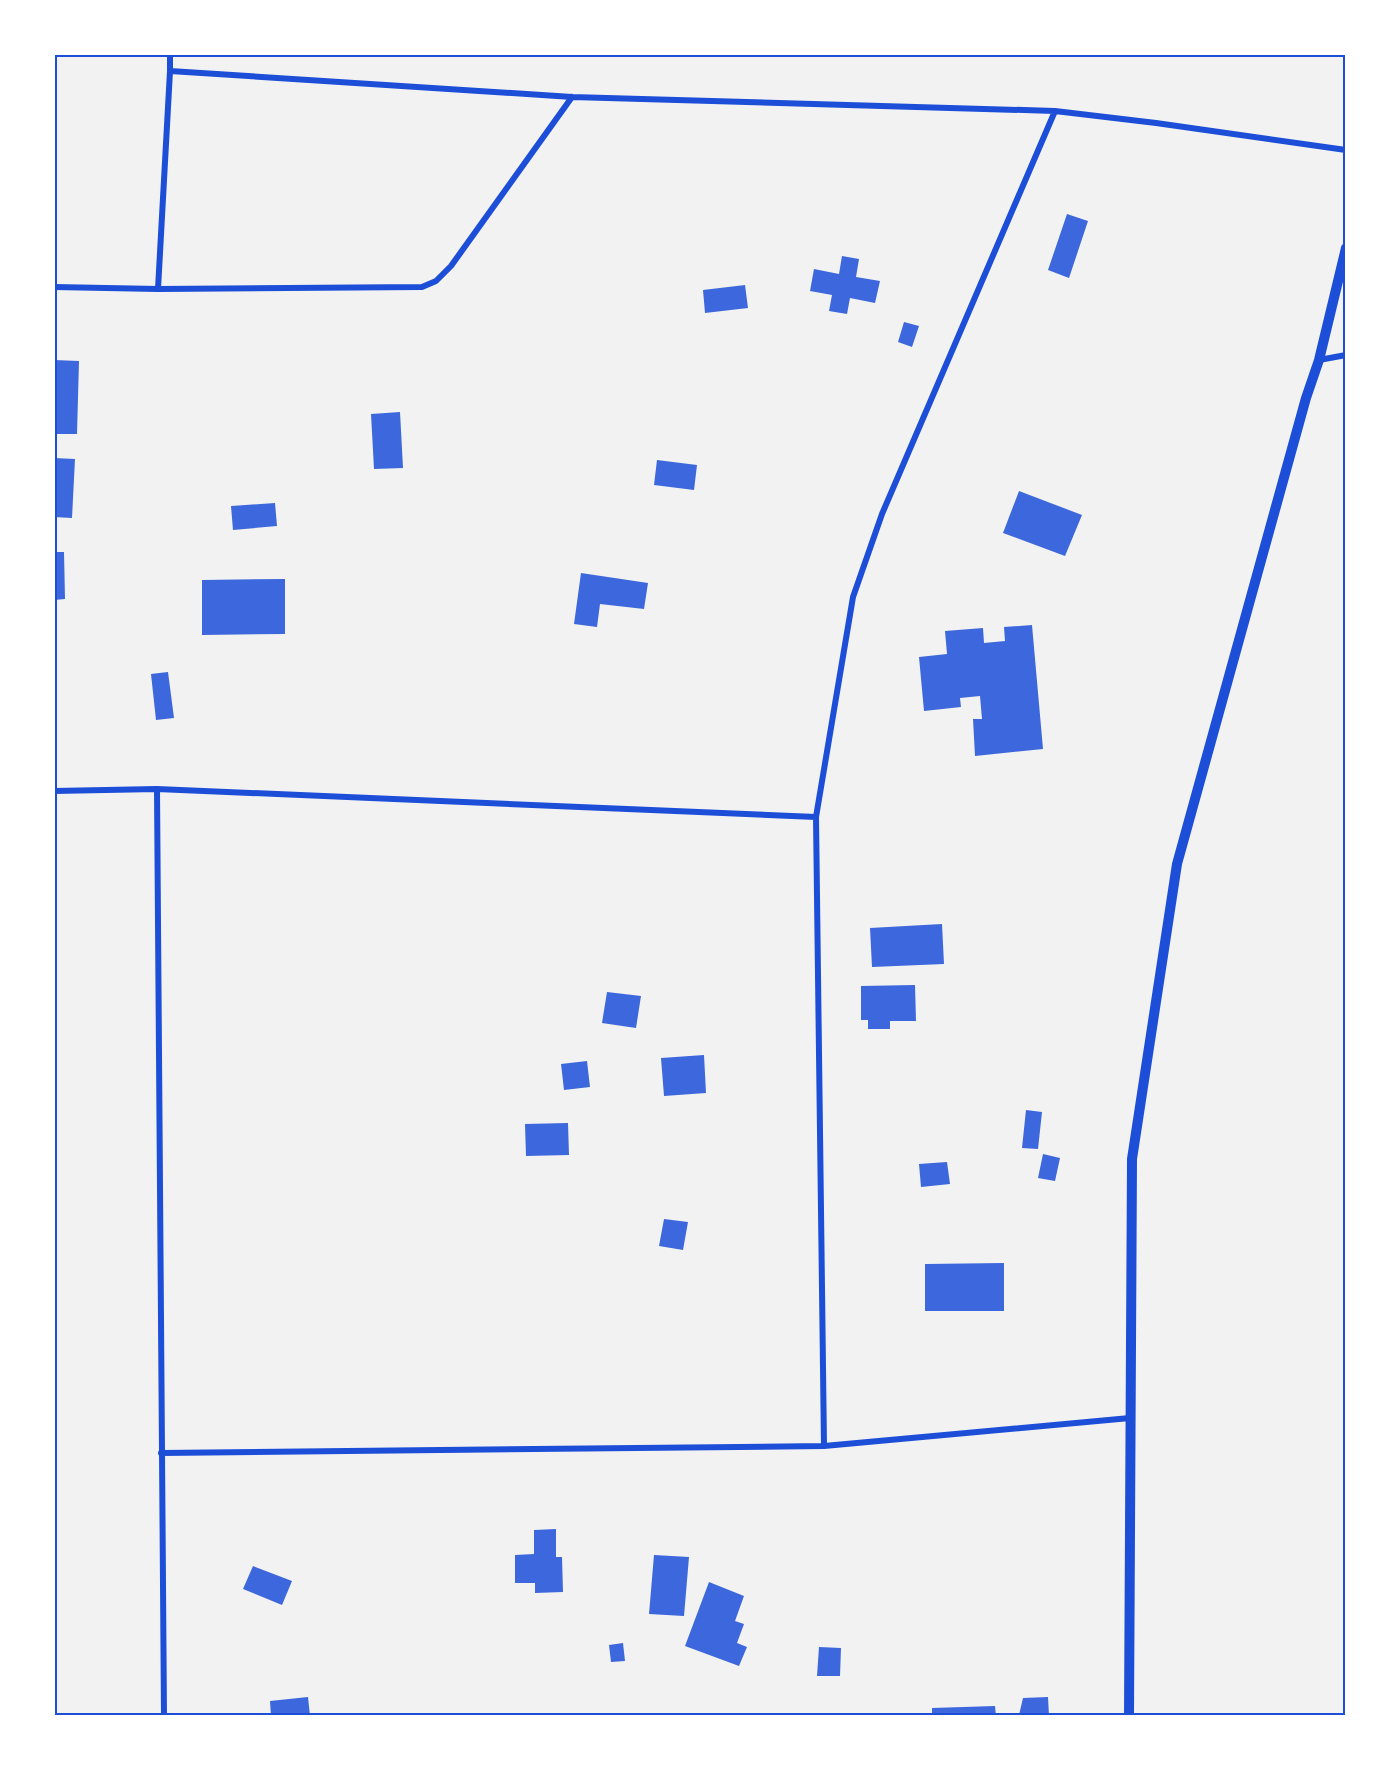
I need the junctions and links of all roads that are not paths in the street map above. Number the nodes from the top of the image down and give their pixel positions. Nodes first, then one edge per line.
1 (170, 54) edge
2 (170, 71) junction
3 (572, 97) junction
4 (1055, 111) junction
5 (1346, 150) edge
6 (1346, 248) edge
7 (54, 287) edge
8 (158, 289) junction
9 (1346, 355) edge
10 (1319, 360) junction
11 (157, 789) junction
12 (54, 791) edge
13 (816, 818) junction
14 (1130, 1418) junction
15 (824, 1446) junction
16 (161, 1453) junction
17 (164, 1716) edge
18 (1129, 1716) edge

1 - 2 street
2 - 3 street
2 - 8 street
3 - 4 street
3 - 8 street
4 - 5 street
4 - 13 street
6 - 10 street
7 - 8 street
9 - 10 street
10 - 14 street
11 - 12 street
11 - 13 street
11 - 16 street
13 - 15 street
14 - 15 street
14 - 18 street
15 - 16 street
16 - 17 street

